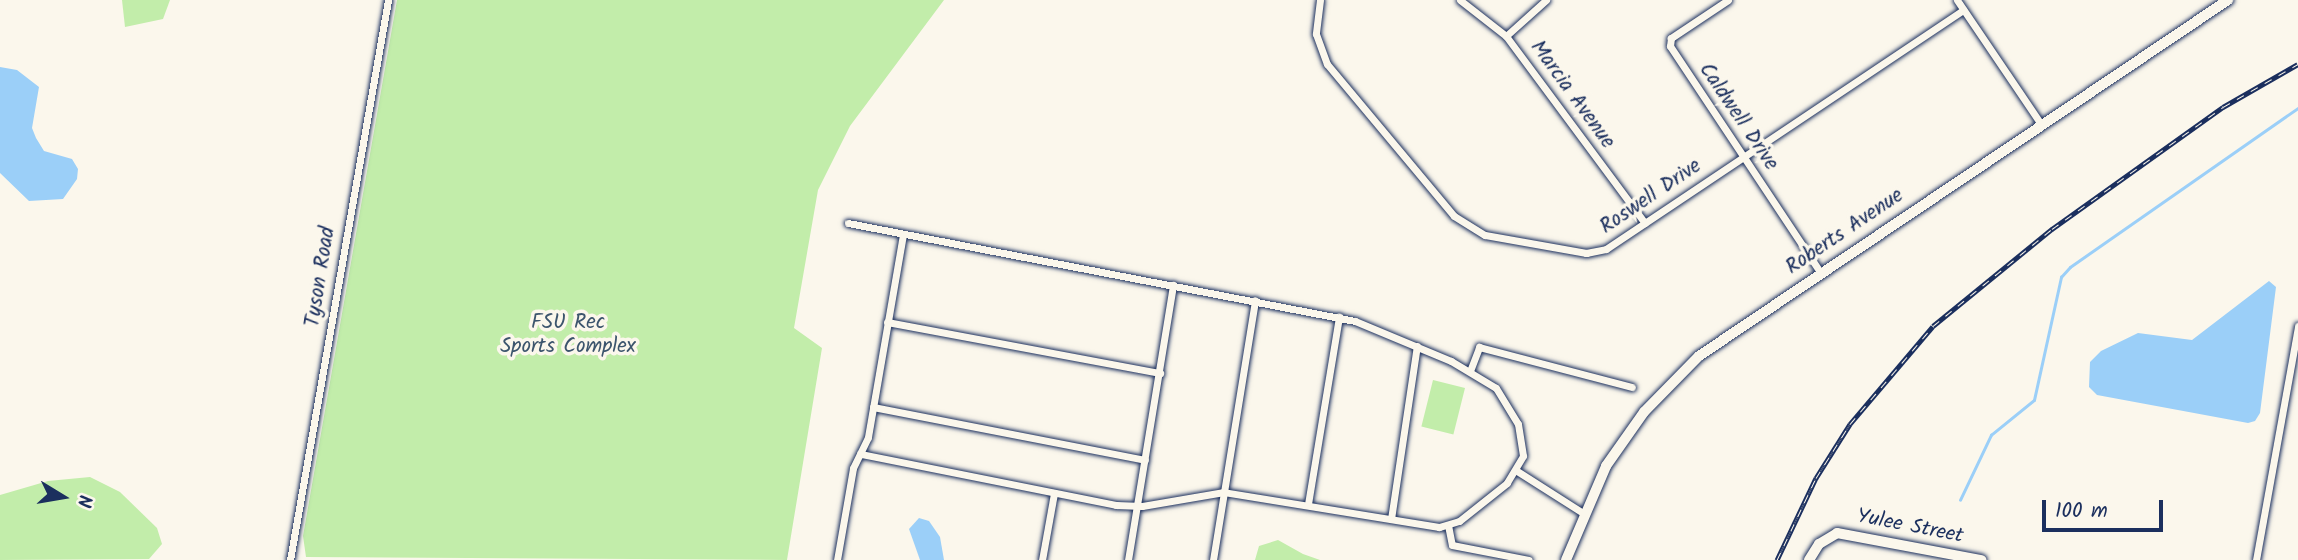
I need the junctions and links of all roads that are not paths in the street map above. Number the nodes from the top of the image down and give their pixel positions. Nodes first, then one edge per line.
1 (388, 0) edge
2 (1320, 0) edge
3 (1460, 0) edge
4 (1546, 0) edge
5 (1728, 0) edge
6 (1957, 0) edge
7 (2224, 2) edge
8 (1964, 10) junction
9 (1506, 36) junction
10 (2041, 124) junction
11 (1742, 156) junction
12 (848, 223) dead end
13 (1645, 223) junction
14 (903, 234) junction
15 (1819, 272) junction
16 (1173, 285) junction
17 (1255, 300) junction
18 (1339, 317) junction
19 (887, 322) junction
20 (2298, 326) edge
21 (2297, 339) edge
22 (1418, 346) junction
23 (1470, 371) junction
24 (1160, 373) junction
25 (1632, 387) dead end
26 (873, 407) junction
27 (860, 454) junction
28 (1145, 460) junction
29 (1517, 471) junction
30 (1224, 492) junction
31 (1054, 493) junction
32 (1308, 505) junction
33 (1137, 506) junction
34 (1583, 513) junction
35 (1391, 519) junction
36 (1448, 525) junction
37 (290, 560) edge
38 (837, 560) edge
39 (1042, 560) edge
40 (1128, 560) edge
41 (1213, 560) edge
42 (1529, 560) edge
43 (1566, 560) edge
44 (1809, 560) edge
45 (1981, 560) edge
46 (2256, 560) edge

1 - 37 street, Tyson Road
2 - 13 street, Roswell Drive
3 - 9 street, Marcia Avenue
4 - 9 street
5 - 11 street, Caldwell Drive
6 - 8 street
7 - 10 street, Roberts Avenue
8 - 10 street
8 - 11 street, Roswell Drive
9 - 13 street, Marcia Avenue
10 - 15 street, Roberts Avenue
11 - 13 street, Roswell Drive
11 - 15 street, Caldwell Drive
12 - 14 street
14 - 16 street
14 - 19 street
15 - 34 street, Roberts Avenue
16 - 17 street
16 - 24 street
17 - 18 street
17 - 30 street
18 - 22 street
18 - 32 street
19 - 24 street
19 - 26 street
20 - 21 street
21 - 46 street
22 - 23 street
22 - 35 street
23 - 25 street
23 - 29 street
24 - 28 street
26 - 27 street
26 - 28 street
27 - 31 street
27 - 38 street
28 - 33 street
29 - 34 street
29 - 36 street
30 - 32 street
30 - 33 street
30 - 41 street
31 - 33 street
31 - 39 street
32 - 35 street
33 - 40 street
34 - 43 street, Roberts Avenue
35 - 36 street
36 - 42 street
44 - 45 street, Yulee Street

